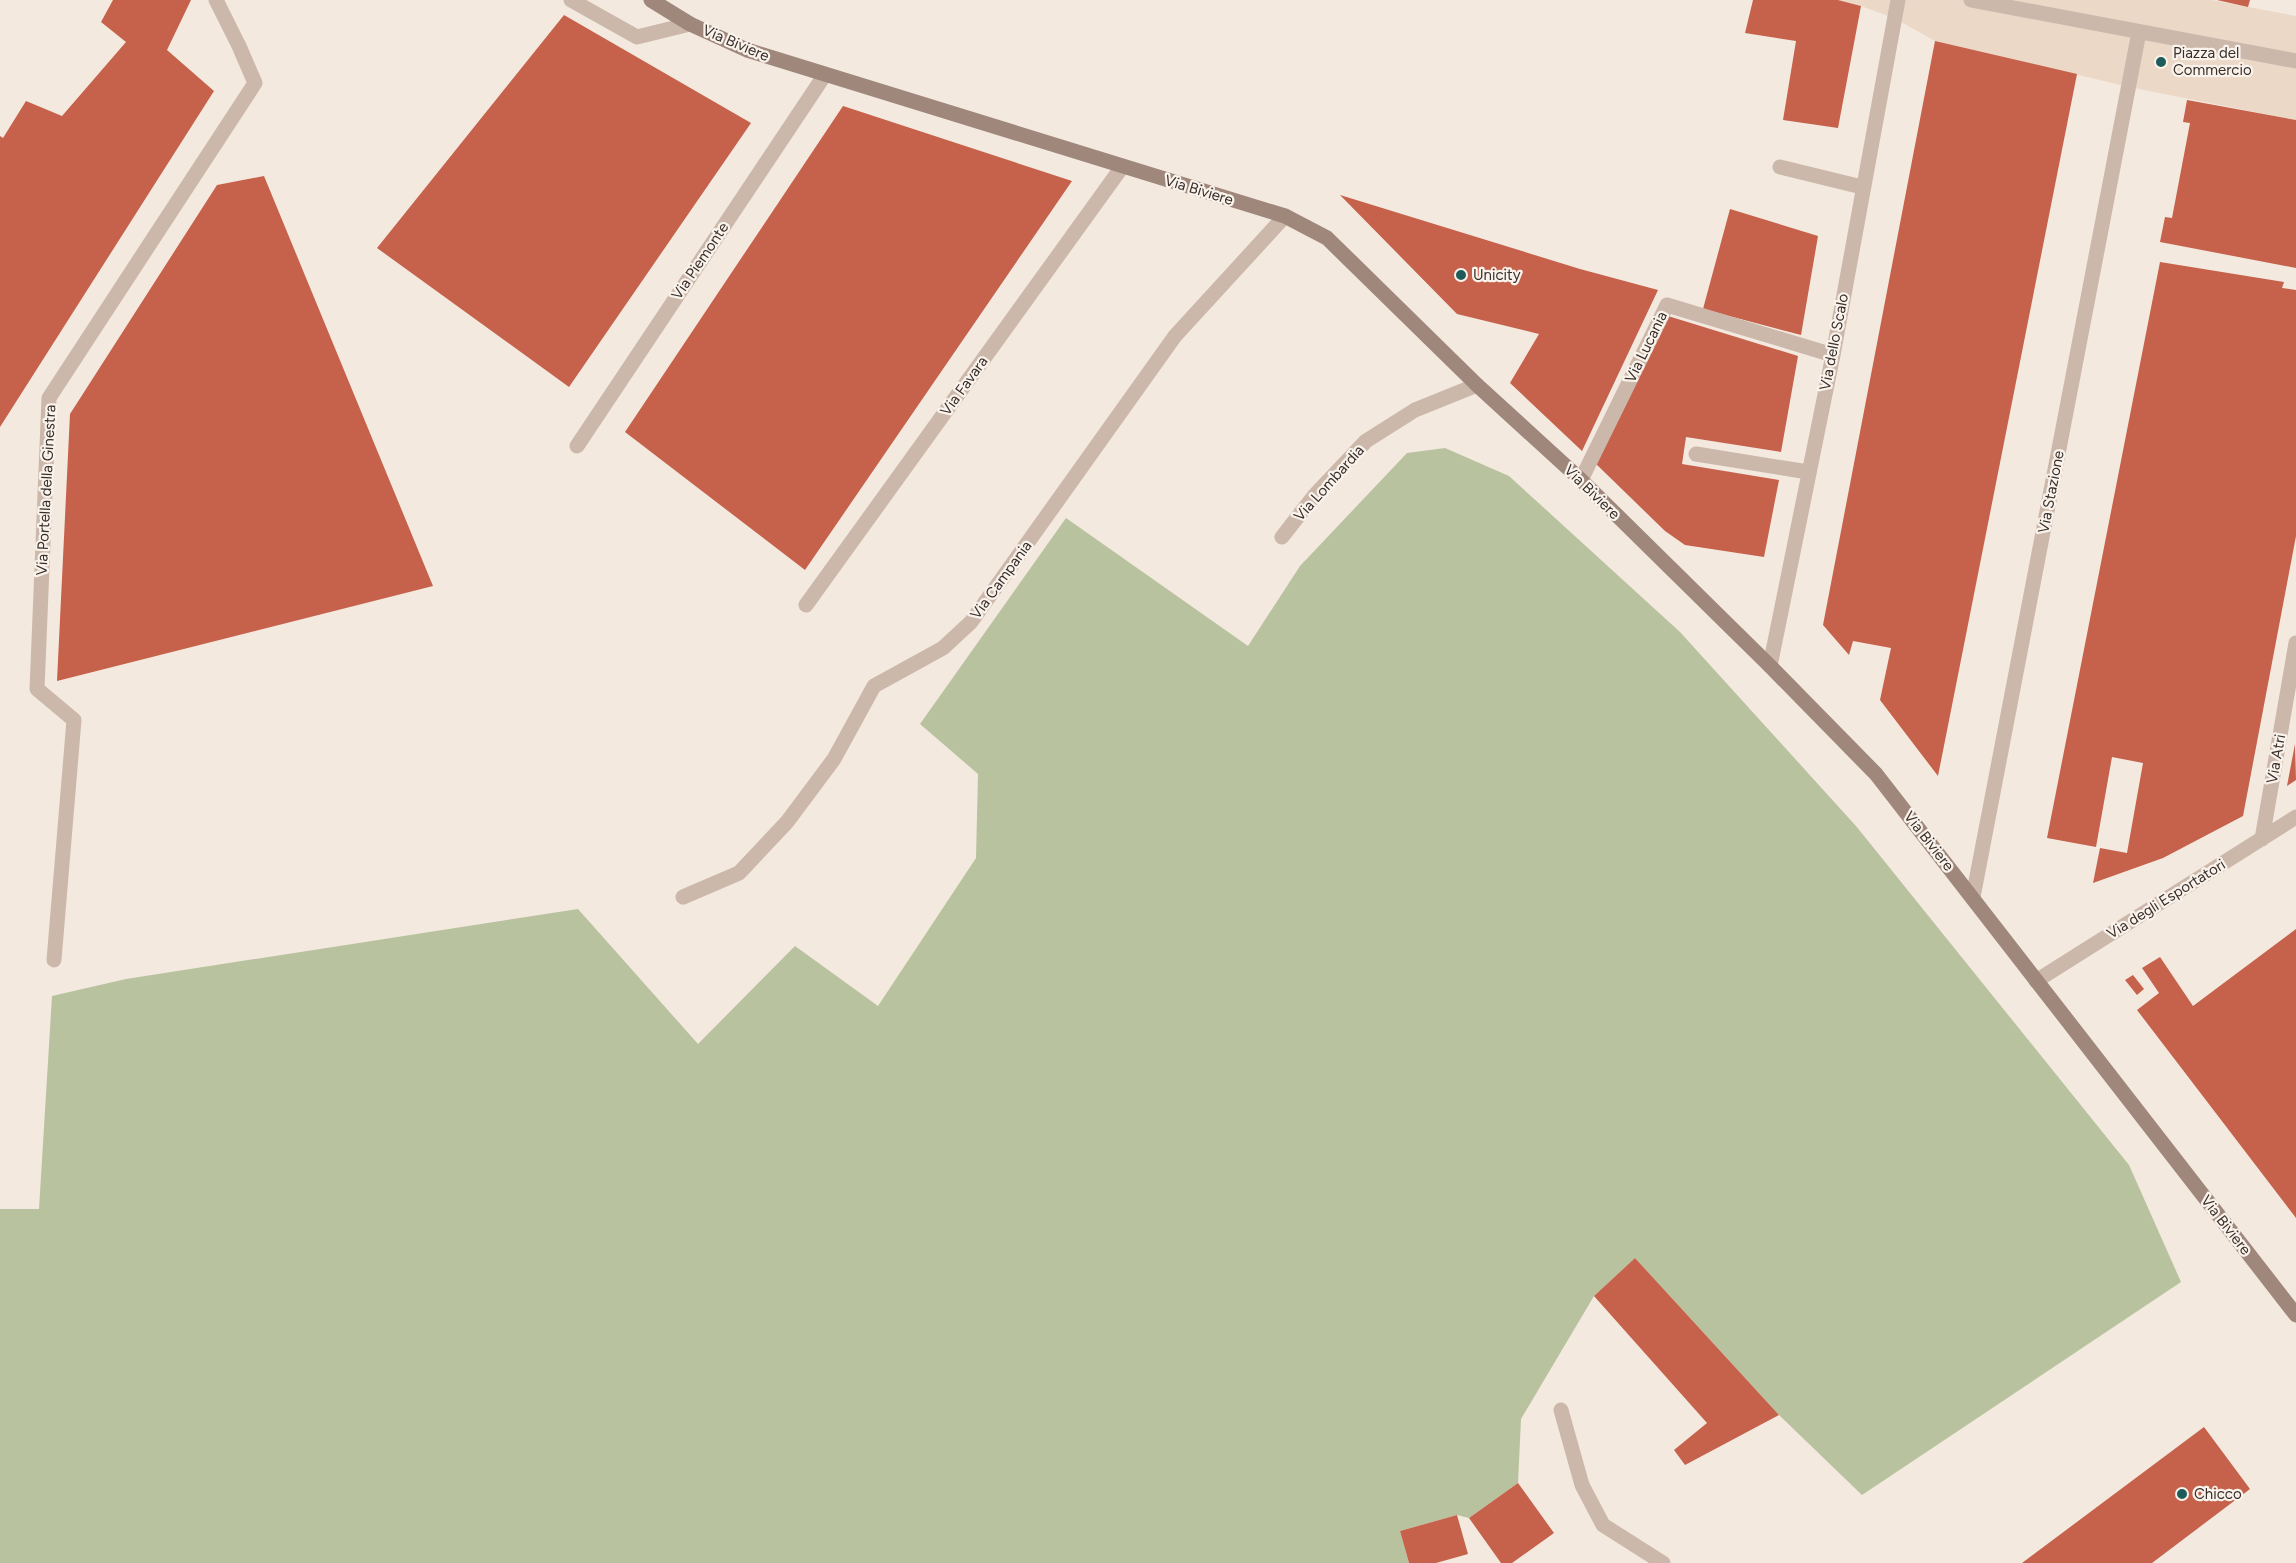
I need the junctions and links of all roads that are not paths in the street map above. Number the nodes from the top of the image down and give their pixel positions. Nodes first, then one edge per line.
1 (216, 0) edge
2 (571, 0) edge
3 (651, 0) edge
4 (1898, 0) edge
5 (1971, 0) edge
6 (690, 24) junction
7 (2139, 32) junction
8 (2296, 61) edge
9 (824, 76) junction
10 (1122, 167) junction
11 (1780, 167) dead end
12 (1862, 188) junction
13 (1285, 216) junction
14 (1833, 356) junction
15 (1477, 385) junction
16 (577, 446) dead end
17 (1695, 453) dead end
18 (1808, 472) junction
19 (1581, 480) junction
20 (1282, 537) dead end
21 (806, 605) dead end
22 (2296, 643) edge
23 (1770, 666) junction
24 (2296, 817) edge
25 (2262, 839) junction
26 (682, 897) dead end
27 (1973, 897) junction
28 (54, 960) dead end
29 (2036, 981) junction
30 (2296, 1315) edge
31 (1561, 1410) dead end
32 (1663, 1563) edge

1 - 28 street, Via Portella della Ginestra
2 - 6 street
3 - 6 main road, Via Biviere
4 - 12 street, Via dello Scalo
5 - 7 street
6 - 9 main road, Via Biviere
7 - 8 street
7 - 27 street, Via Stazione
9 - 10 main road, Via Biviere
9 - 16 street, Via Piemonte
10 - 13 main road, Via Biviere
10 - 21 street, Via Favara
11 - 12 street
12 - 14 street, Via dello Scalo
13 - 15 main road, Via Biviere
13 - 26 street, Via Campania
14 - 18 street, Via dello Scalo
14 - 19 street, Via Lucania
15 - 19 main road, Via Biviere
15 - 20 street, Via Lombardia
17 - 18 street
18 - 23 street, Via dello Scalo
19 - 23 main road, Via Biviere
22 - 25 street, Via Atri
23 - 27 main road, Via Biviere
24 - 25 street, Via degli Esportatori
25 - 29 street, Via degli Esportatori
27 - 29 main road, Via Biviere
29 - 30 main road, Via Biviere
31 - 32 street

